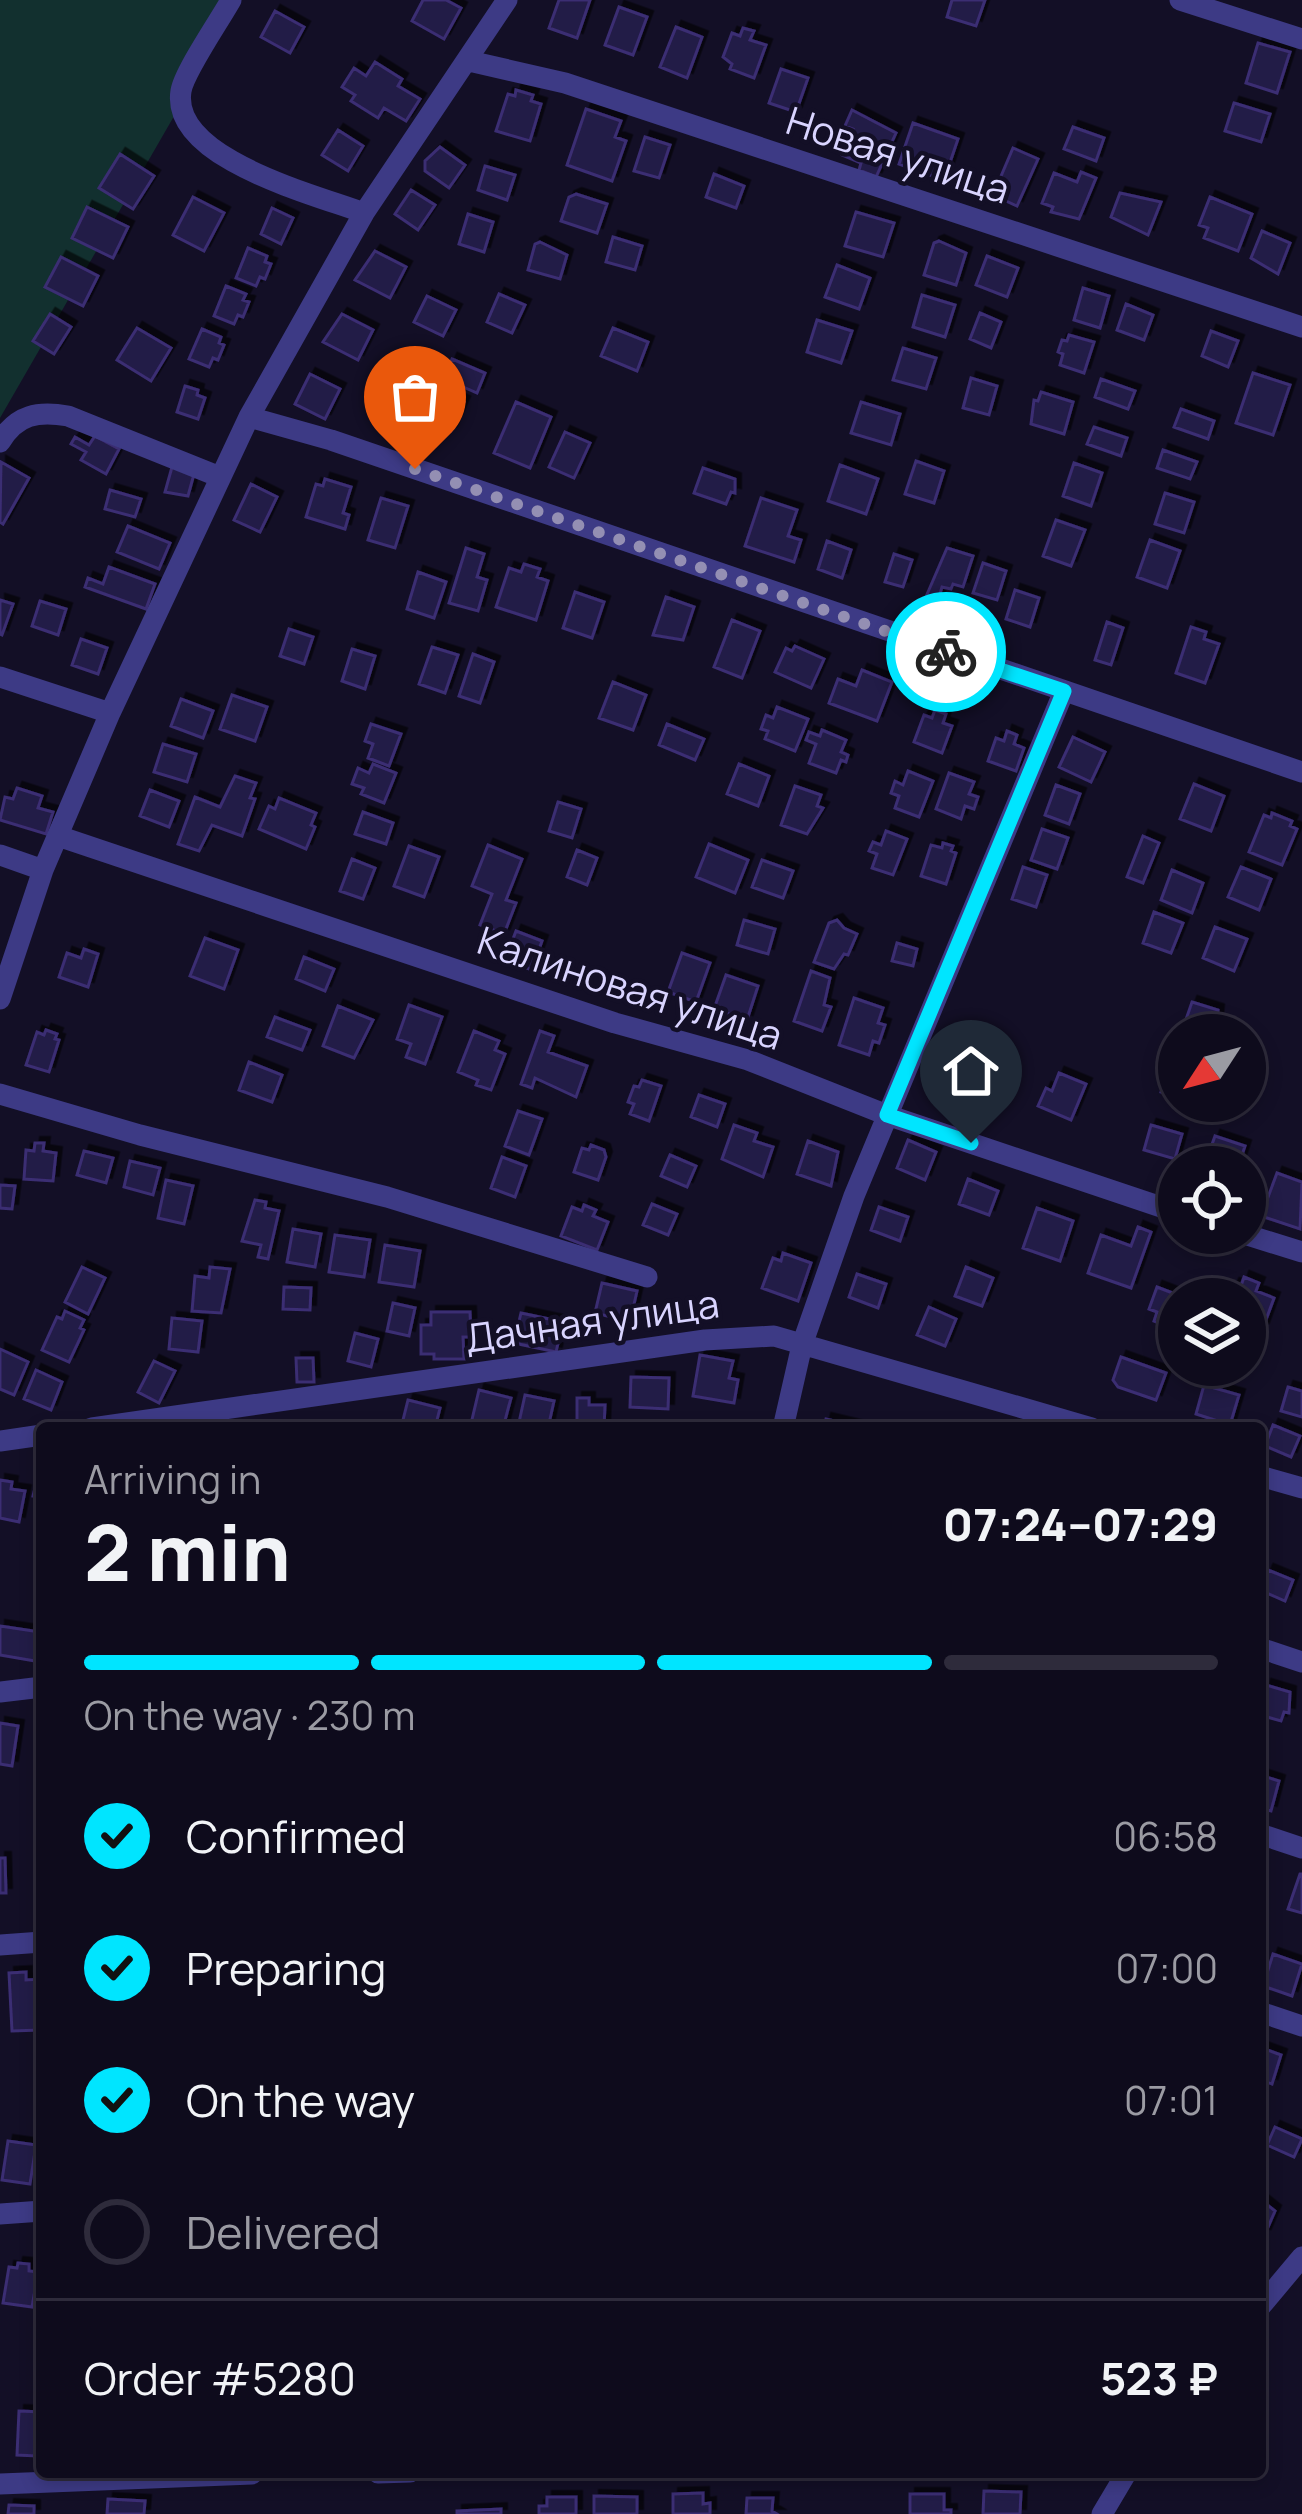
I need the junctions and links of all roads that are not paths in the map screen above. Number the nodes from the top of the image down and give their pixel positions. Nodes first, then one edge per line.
1 (231, 0) edge
2 (507, 0) edge
3 (1180, 0) edge
4 (1302, 39) edge
5 (470, 61) junction
6 (364, 213) junction
7 (1302, 327) edge
8 (249, 417) junction
9 (0, 442) edge
10 (220, 478) junction
11 (0, 677) edge
12 (1064, 691) junction
13 (110, 713) junction
14 (1302, 772) edge
15 (58, 836) junction
16 (0, 855) edge
17 (43, 870) junction
18 (2, 988) edge
19 (0, 1094) edge
20 (887, 1115) junction
21 (1158, 1206) edge
22 (1266, 1241) edge
23 (1302, 1252) edge
24 (646, 1277) dead end
25 (802, 1345) junction
26 (134, 1422) edge
27 (784, 1422) edge
28 (1071, 1422) edge
29 (36, 1436) edge
30 (0, 1441) edge
31 (1266, 1478) edge
32 (1302, 1488) edge
33 (1266, 1650) edge
34 (1302, 1662) edge
35 (36, 1688) edge
36 (0, 1692) edge
37 (1266, 1836) edge
38 (1302, 1848) edge
39 (36, 1943) edge
40 (0, 1946) edge
41 (1266, 2014) edge
42 (1302, 2026) edge
43 (36, 2211) edge
44 (0, 2214) edge
45 (1302, 2257) edge
46 (1266, 2300) edge
47 (151, 2478) edge
48 (1123, 2478) edge
49 (0, 2484) edge
50 (1102, 2514) edge

1 - 6 street
2 - 5 street
3 - 4 street
5 - 6 street
5 - 7 street, Новая улица
6 - 8 street
8 - 10 street
8 - 12 street
9 - 10 street
10 - 13 street
11 - 13 street
12 - 14 street
12 - 20 street
13 - 15 street
15 - 17 street
15 - 20 street, Калиновая улица
16 - 17 street
17 - 18 street
19 - 24 street
20 - 21 street, Калиновая улица
20 - 25 street
22 - 23 street
25 - 26 street, Дачная улица
25 - 27 street
25 - 28 street, Дачная улица
29 - 30 street
31 - 32 street
33 - 34 street
35 - 36 street
37 - 38 street
39 - 40 street
41 - 42 street
43 - 44 street
45 - 46 street
47 - 49 street
48 - 50 street

